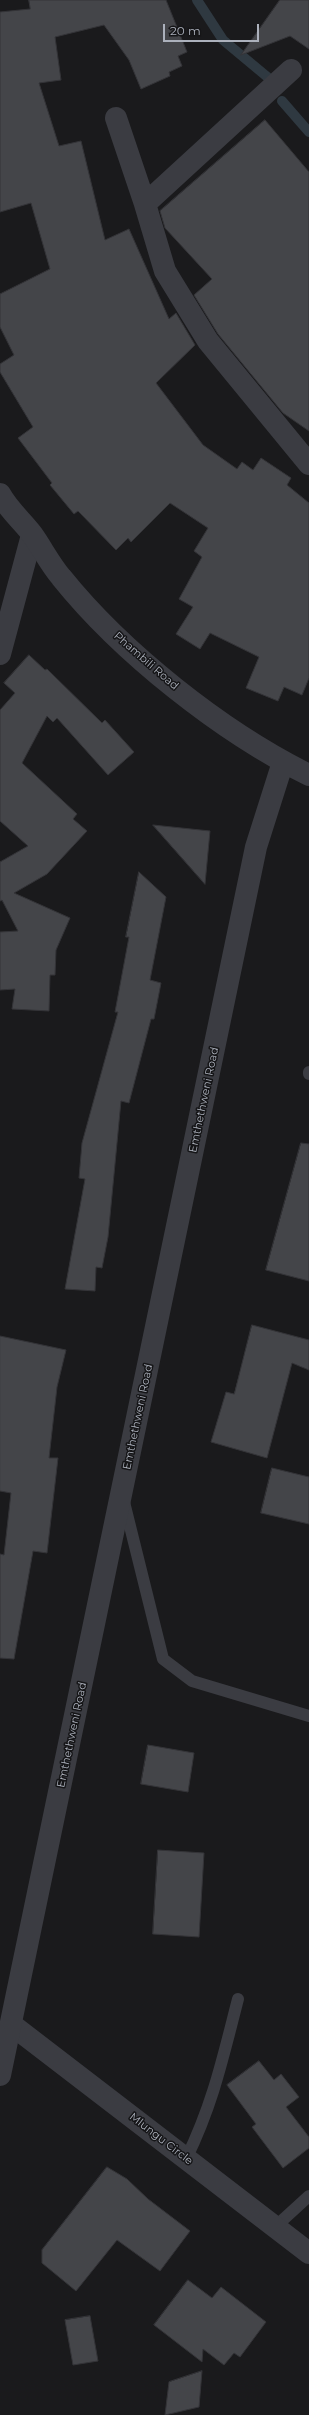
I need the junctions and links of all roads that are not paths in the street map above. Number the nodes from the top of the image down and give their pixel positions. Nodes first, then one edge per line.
1 (291, 70) dead end
2 (116, 118) dead end
3 (145, 204) junction
4 (309, 464) edge
5 (0, 494) edge
6 (32, 535) junction
7 (0, 654) edge
8 (282, 762) junction
9 (309, 775) edge
10 (122, 1493) junction
11 (309, 1716) edge
12 (238, 1999) dead end
13 (12, 2024) junction
14 (0, 2075) edge
15 (186, 2159) junction
16 (309, 2196) edge
17 (275, 2227) junction
18 (309, 2253) edge

1 - 3 street
2 - 3 street
3 - 4 street
5 - 6 street, Phambili Road
6 - 7 street
6 - 8 street, Phambili Road
8 - 9 street, Phambili Road
8 - 10 street, Emthethweni Road
10 - 11 lane
10 - 13 street, Emthethweni Road
12 - 15 lane
13 - 14 street, Emthethweni Road
13 - 15 street, Mlungu Circle
15 - 17 street, Mlungu Circle
16 - 17 lane
17 - 18 street, Mlungu Circle

